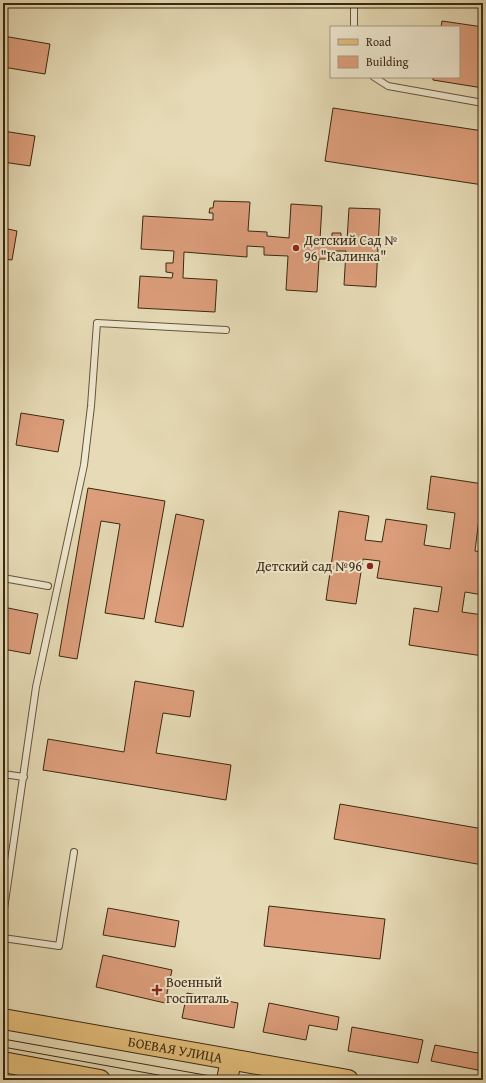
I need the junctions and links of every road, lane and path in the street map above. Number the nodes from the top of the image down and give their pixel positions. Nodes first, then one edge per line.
1 (354, 3) edge
2 (354, 26) edge
3 (376, 78) edge
4 (483, 103) edge
5 (226, 330) dead end
6 (3, 578) edge
7 (48, 586) dead end
8 (3, 774) edge
9 (24, 777) junction
10 (74, 852) dead end
11 (3, 916) edge
12 (3, 938) edge
13 (3, 1019) edge
14 (231, 1060) junction
15 (3, 1062) edge
16 (100, 1080) edge
17 (226, 1080) edge
18 (348, 1080) edge

1 - 2 lane
3 - 4 lane
5 - 9 lane
6 - 7 lane
8 - 9 lane
9 - 11 lane
10 - 12 lane
13 - 14 main road, БОЕВАЯ УЛИЦА
14 - 17 main road
14 - 18 main road, БОЕВАЯ УЛИЦА
15 - 16 main road

